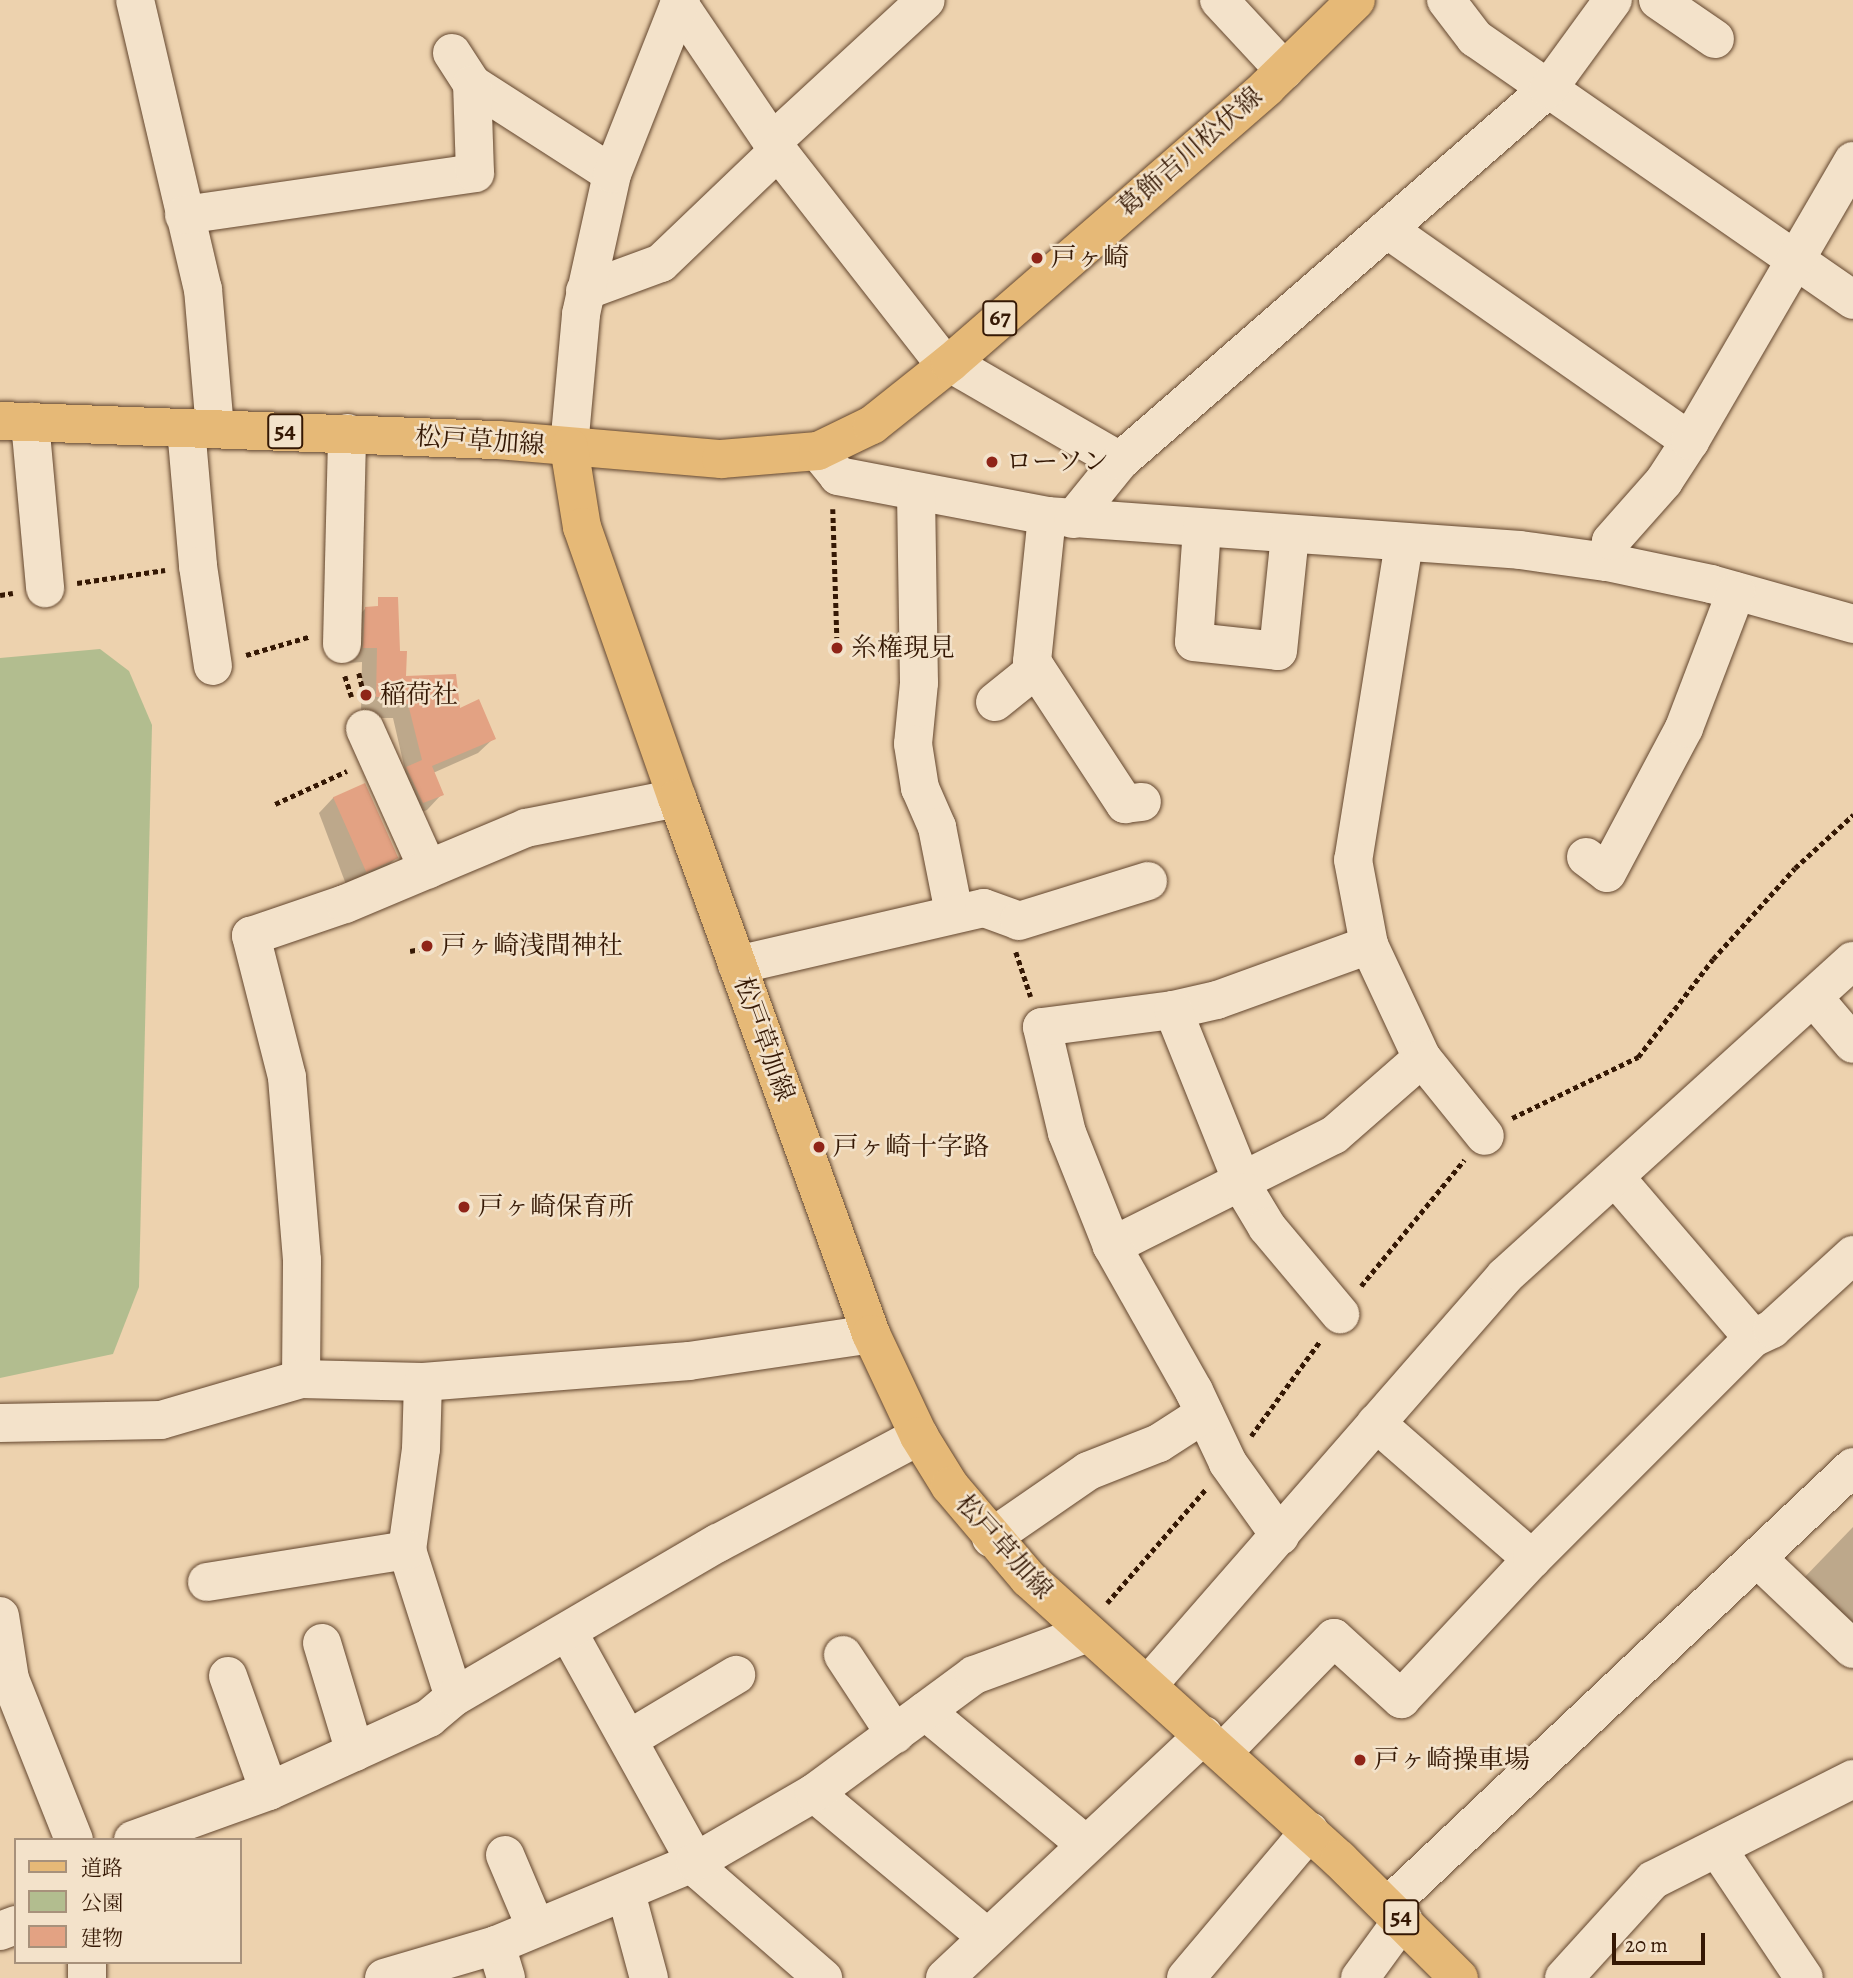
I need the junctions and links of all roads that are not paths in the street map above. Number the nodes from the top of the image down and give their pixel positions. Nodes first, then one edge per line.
1 (135, 0) edge
2 (926, 0) edge
3 (1219, 0) edge
4 (1356, 0) edge
5 (1446, 0) edge
6 (1613, 0) edge
7 (1658, 0) edge
8 (680, 2) edge
9 (1715, 39) dead end
10 (1284, 70) junction
11 (1548, 89) junction
12 (775, 147) junction
13 (1853, 161) edge
14 (612, 174) junction
15 (184, 215) junction
16 (1387, 229) junction
17 (1795, 260) junction
18 (585, 291) junction
19 (1853, 300) edge
20 (948, 365) junction
21 (15, 421) edge
22 (200, 428) junction
23 (348, 433) junction
24 (1690, 441) junction
25 (569, 447) junction
26 (825, 459) junction
27 (1121, 461) junction
28 (916, 493) junction
29 (1060, 518) junction
30 (1202, 527) junction
31 (1290, 535) junction
32 (1404, 543) junction
33 (1607, 562) junction
34 (45, 588) road end
35 (1736, 592) junction
36 (1849, 615) edge
37 (341, 639) road end
38 (213, 666) road end
39 (1036, 669) junction
40 (995, 702) dead end
41 (371, 743) road end
42 (677, 798) junction
43 (1142, 802) dead end
44 (1586, 857) dead end
45 (428, 869) junction
46 (1148, 881) dead end
47 (954, 913) junction
48 (1369, 945) junction
49 (1853, 961) edge
50 (737, 965) junction
51 (1814, 998) junction
52 (1173, 1010) junction
53 (1853, 1044) edge
54 (1422, 1058) junction
55 (1485, 1136) road end
56 (1615, 1177) junction
57 (1242, 1182) junction
58 (1112, 1246) junction
59 (1853, 1255) edge
60 (1340, 1314) road end
61 (872, 1334) junction
62 (1753, 1338) junction
63 (301, 1379) junction
64 (423, 1382) junction
65 (1204, 1414) junction
66 (0, 1423) edge
67 (1376, 1423) junction
68 (919, 1436) junction
69 (1853, 1467) edge
70 (1280, 1536) junction
71 (991, 1538) junction
72 (407, 1550) junction
73 (1757, 1558) junction
74 (1532, 1559) junction
75 (207, 1582) dead end
76 (0, 1616) edge
77 (568, 1632) junction
78 (1086, 1632) junction
79 (322, 1643) dead end
80 (1853, 1649) edge
81 (843, 1655) dead end
82 (736, 1675) dead end
83 (228, 1676) dead end
84 (1148, 1685) junction
85 (454, 1697) junction
86 (925, 1711) junction
87 (895, 1734) junction
88 (629, 1739) junction
89 (1213, 1744) junction
90 (355, 1752) junction
91 (1853, 1779) edge
92 (269, 1791) junction
93 (814, 1793) junction
94 (1310, 1831) junction
95 (73, 1838) edge
96 (139, 1838) edge
97 (1085, 1844) junction
98 (1717, 1848) junction
99 (505, 1855) dead end
100 (695, 1862) junction
101 (626, 1893) junction
102 (1396, 1912) junction
103 (536, 1928) junction
104 (501, 1962) edge
105 (968, 1964) edge
106 (1572, 1975) edge
107 (384, 1978) edge
108 (649, 1978) edge
109 (823, 1978) edge
110 (1186, 1978) edge
111 (1360, 1978) edge
112 (1459, 1978) edge
113 (1804, 1978) edge

1 - 15 street
2 - 12 street
3 - 10 street
4 - 10 main road, 葛飾吉川松伏線 / 67
5 - 11 street
6 - 11 street
7 - 9 street
8 - 12 street
8 - 14 street
10 - 20 main road, 葛飾吉川松伏線 / 67
11 - 16 street
11 - 17 street
12 - 18 street
12 - 20 street
13 - 17 street
14 - 15 street
14 - 18 street
15 - 22 street
16 - 24 street
16 - 27 street
17 - 19 street
17 - 24 street
18 - 25 street
20 - 26 main road, 葛飾吉川松伏線 / 67
20 - 27 street
21 - 22 main road, 松戸草加線 / 54
21 - 34 street
22 - 23 main road, 松戸草加線 / 54
22 - 38 street
23 - 25 main road, 松戸草加線 / 54
23 - 37 street
24 - 33 street
25 - 26 main road, 葛飾吉川松伏線 / 67
25 - 42 main road, 松戸草加線 / 54
26 - 28 street
27 - 29 street
28 - 29 street
28 - 47 street
29 - 30 street
29 - 39 street
30 - 31 street
30 - 31 street
31 - 32 street
32 - 33 street
32 - 48 street
33 - 35 street
35 - 36 street
35 - 44 street
39 - 40 street
39 - 43 street
41 - 45 street
42 - 45 street
42 - 50 main road, 松戸草加線 / 54
45 - 63 street
46 - 47 street
47 - 50 street
48 - 52 street
48 - 54 street
49 - 51 street
50 - 61 main road, 松戸草加線 / 54
51 - 53 street
51 - 56 street
52 - 57 street
52 - 58 street
54 - 55 street
54 - 57 street
56 - 62 street
56 - 67 street
57 - 58 street
57 - 60 street
58 - 65 street
59 - 62 street
61 - 64 street
61 - 68 main road, 松戸草加線 / 54
62 - 74 street
63 - 64 street
63 - 66 street
64 - 72 street
65 - 70 street
65 - 71 street
67 - 70 street
67 - 74 street
68 - 71 main road, 松戸草加線 / 54
68 - 77 street
69 - 73 street
70 - 84 street
71 - 78 main road, 松戸草加線 / 54
72 - 75 street
72 - 85 street
73 - 80 street
73 - 102 street
74 - 89 street
76 - 95 street
77 - 85 street
77 - 88 street
78 - 84 main road, 松戸草加線 / 54
78 - 86 street
79 - 90 street
81 - 87 street
82 - 88 street
83 - 92 street
84 - 89 main road, 松戸草加線 / 54
85 - 90 street
86 - 87 street
86 - 97 street
87 - 93 street
88 - 100 street
89 - 94 main road, 松戸草加線 / 54
89 - 97 street
90 - 92 street
91 - 98 street
92 - 96 street
93 - 100 street
93 - 105 street
94 - 102 main road, 松戸草加線 / 54
94 - 110 street
97 - 105 street
98 - 106 street
98 - 113 street
99 - 103 street
100 - 101 street
100 - 109 street
101 - 103 street
101 - 108 street
102 - 111 street
102 - 112 main road, 松戸草加線 / 54
103 - 104 street
104 - 107 street

